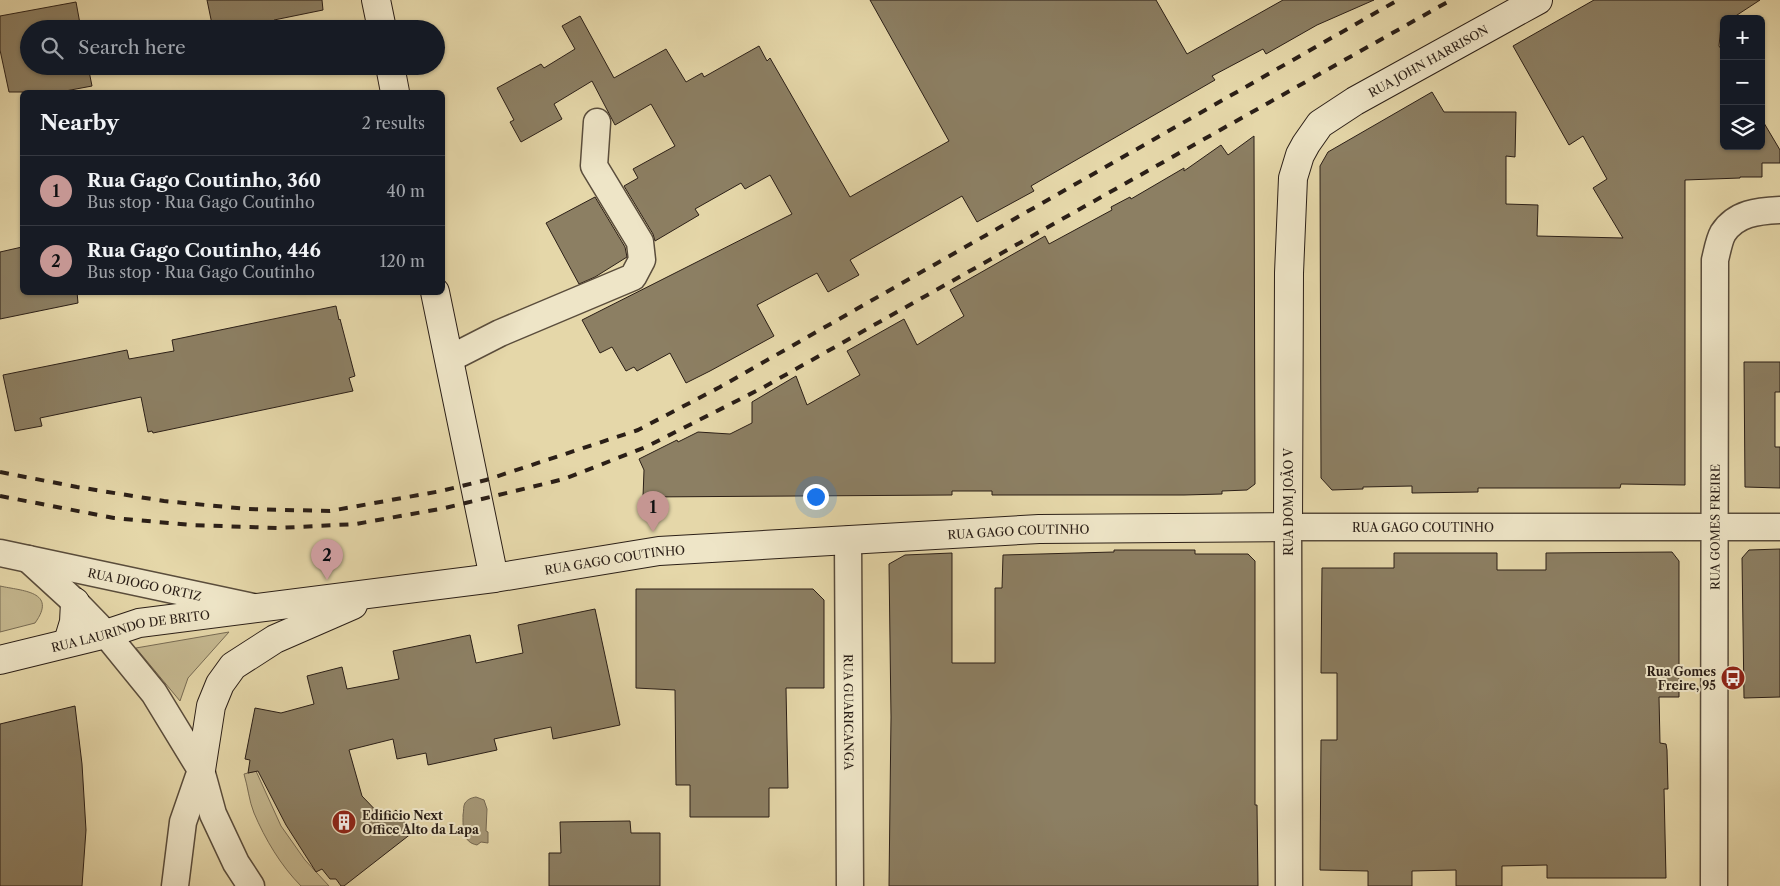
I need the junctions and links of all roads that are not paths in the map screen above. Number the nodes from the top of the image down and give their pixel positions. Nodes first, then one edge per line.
1 (376, 0) edge
2 (1538, 0) edge
3 (380, 20) edge
4 (392, 75) edge
5 (395, 90) edge
6 (597, 122) dead end
7 (1320, 124) joint
8 (1780, 210) edge
9 (437, 295) edge
10 (449, 359) junction
11 (1288, 527) junction
12 (1780, 527) edge
13 (1714, 528) junction
14 (848, 540) junction
15 (0, 553) edge
16 (28, 559) junction
17 (494, 578) junction
18 (386, 591) junction
19 (75, 602) junction
20 (261, 608) junction
21 (112, 641) junction
22 (68, 642) junction
23 (0, 660) edge
24 (201, 770) junction
25 (175, 886) edge
26 (251, 886) edge
27 (850, 886) edge
28 (1289, 886) edge
29 (1714, 886) edge

1 - 3 street
2 - 7 street, RUA JOHN HARRISON
4 - 5 street
6 - 10 street
7 - 11 street, RUA DOM JOÃO V
8 - 13 street, RUA GOMES FREIRE
9 - 10 street
10 - 17 street
11 - 13 street, RUA GAGO COUTINHO
11 - 14 street, RUA GAGO COUTINHO
11 - 28 street, RUA DOM JOÃO V
12 - 13 street, RUA GAGO COUTINHO
13 - 29 street, RUA GOMES FREIRE
14 - 17 street, RUA GAGO COUTINHO
14 - 27 street, RUA GUARICANGA
15 - 16 street, RUA DIOGO ORTIZ
16 - 19 street
16 - 20 street, RUA DIOGO ORTIZ
17 - 18 street, RUA GAGO COUTINHO
18 - 20 street, RUA GAGO COUTINHO
18 - 24 street
19 - 21 street
19 - 22 street
20 - 21 street, RUA LAURINDO DE BRITO
21 - 22 street, RUA LAURINDO DE BRITO
21 - 24 street
22 - 23 street, RUA LAURINDO DE BRITO
24 - 25 street
24 - 26 street

